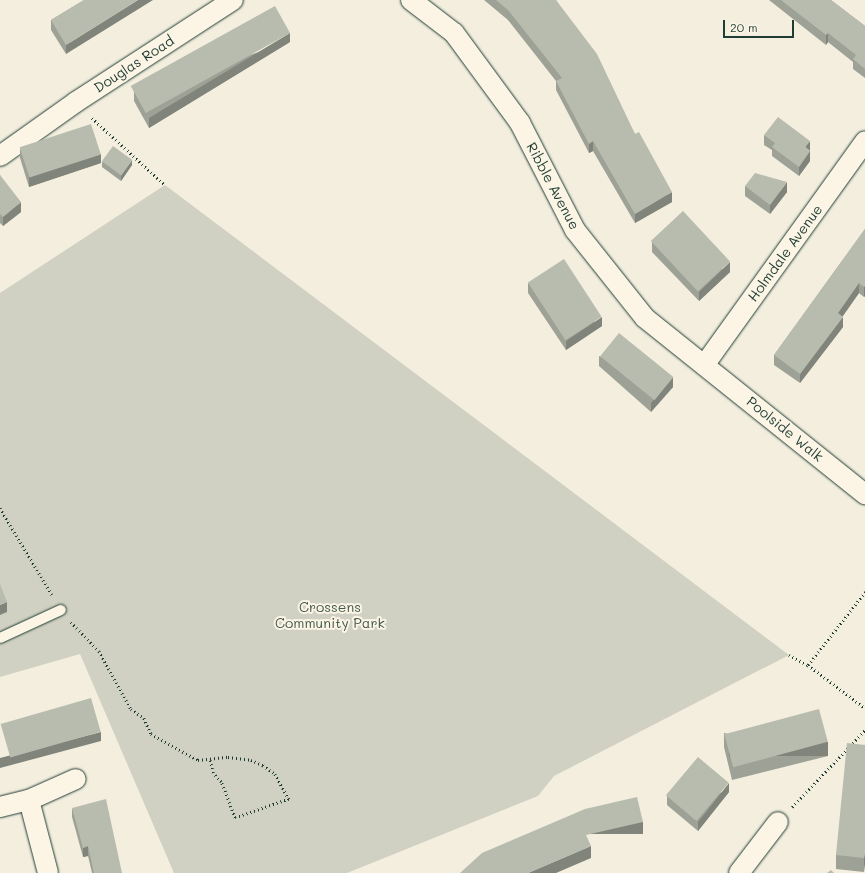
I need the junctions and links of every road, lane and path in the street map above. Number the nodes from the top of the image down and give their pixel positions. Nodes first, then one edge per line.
1 (233, 0) edge
2 (411, 0) edge
3 (76, 102) junction
4 (865, 142) edge
5 (0, 156) edge
6 (165, 185) dead end
7 (706, 364) junction
8 (865, 494) edge
9 (0, 508) edge
10 (865, 592) edge
11 (61, 610) junction
12 (0, 638) edge
13 (789, 654) dead end
14 (808, 665) junction
15 (865, 708) edge
16 (865, 730) edge
17 (210, 760) junction
18 (76, 779) dead end
19 (29, 800) junction
20 (0, 807) edge
21 (778, 822) joint
22 (48, 873) edge
23 (739, 873) edge

1 - 3 street, Douglas Road
2 - 7 street, Ribble Avenue
3 - 5 street, Douglas Road
3 - 6 path
4 - 7 street, Holmdale Avenue
7 - 8 street, Poolside Walk
9 - 11 path
10 - 14 path
11 - 12 lane
11 - 17 path
13 - 14 path
14 - 15 path
16 - 21 path
17 - 17 path
18 - 19 street
19 - 20 street
19 - 22 street
21 - 23 street

